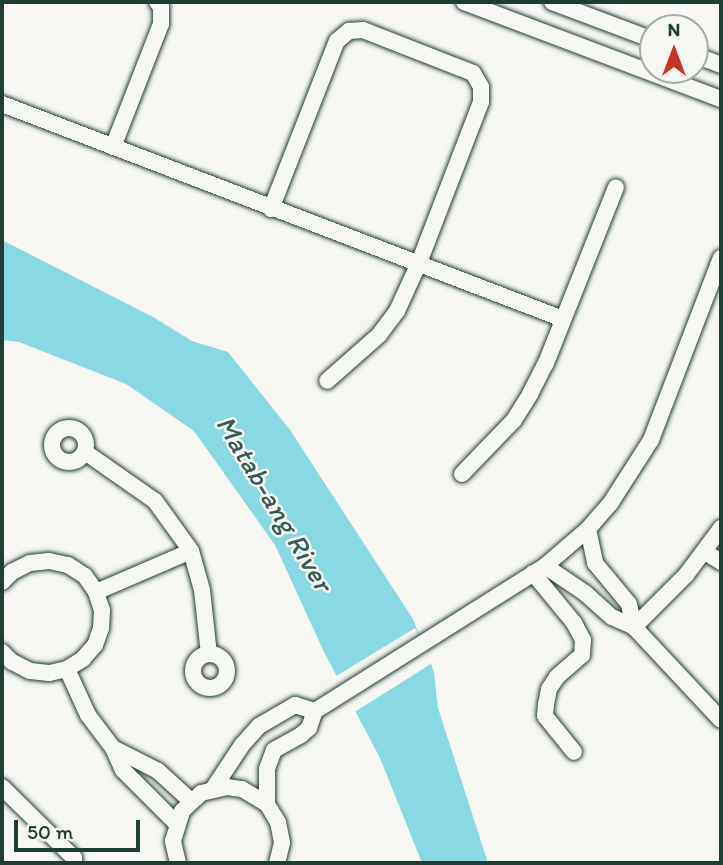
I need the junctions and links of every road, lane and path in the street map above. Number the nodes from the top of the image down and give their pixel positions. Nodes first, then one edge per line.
1 (158, 2) edge
2 (464, 2) edge
3 (552, 2) edge
4 (639, 35) edge
5 (721, 99) edge
6 (2, 104) edge
7 (113, 147) junction
8 (615, 187) dead end
9 (271, 209) junction
10 (721, 258) edge
11 (418, 265) junction
12 (564, 319) junction
13 (327, 381) dead end
14 (85, 452) dead end
15 (462, 474) dead end
16 (721, 528) edge
17 (588, 529) junction
18 (191, 551) junction
19 (705, 552) junction
20 (721, 562) edge
21 (539, 569) junction
22 (5, 571) edge
23 (96, 592) junction
24 (634, 627) junction
25 (2, 652) edge
26 (209, 654) dead end
27 (68, 669) junction
28 (314, 711) junction
29 (721, 720) edge
30 (113, 748) junction
31 (574, 752) dead end
32 (2, 787) edge
33 (213, 789) junction
34 (191, 801) junction
35 (267, 804) junction
36 (176, 823) junction
37 (74, 863) edge
38 (178, 863) edge
39 (277, 863) edge

1 - 7 street
2 - 5 street
3 - 4 street
6 - 7 street
7 - 9 street
8 - 12 street
9 - 11 street
9 - 11 street
10 - 17 street
11 - 12 street
11 - 13 street
12 - 15 street
14 - 18 street
16 - 19 street
17 - 21 street
17 - 24 street
18 - 23 street
18 - 26 street
19 - 20 street
19 - 24 street
21 - 24 street
21 - 28 street
21 - 31 street
22 - 23 street
23 - 27 street
24 - 29 street
25 - 27 street
27 - 30 street
28 - 33 street
28 - 35 street
30 - 34 street
30 - 36 street
32 - 37 street
33 - 34 street
33 - 35 street
34 - 36 street
35 - 39 street
36 - 38 street

